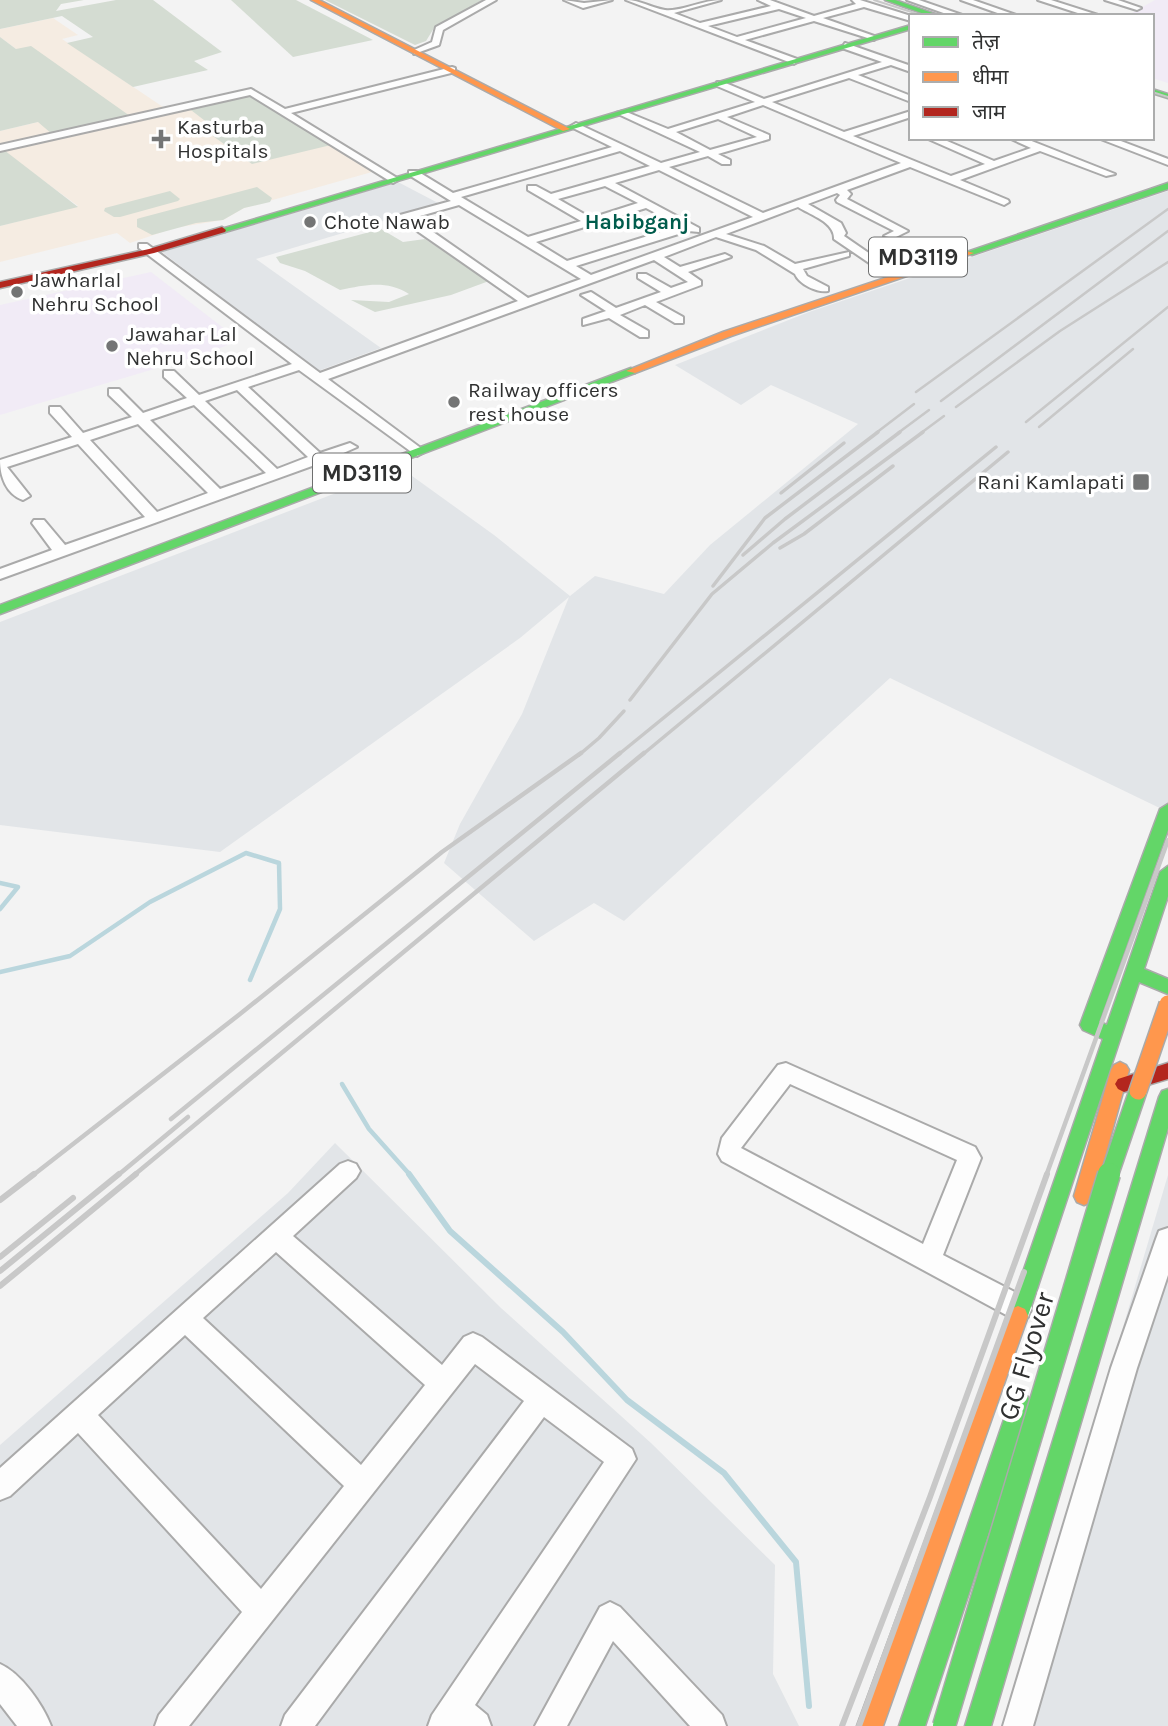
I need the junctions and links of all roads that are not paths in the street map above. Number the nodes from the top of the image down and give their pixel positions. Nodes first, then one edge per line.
1 (314, 0) edge
2 (492, 0) edge
3 (568, 0) edge
4 (608, 0) edge
5 (630, 0) edge
6 (717, 0) edge
7 (762, 0) edge
8 (852, 0) edge
9 (888, 0) edge
10 (911, 0) edge
11 (986, 0) edge
12 (1109, 0) edge
13 (1044, 1) edge
14 (870, 2) edge
15 (971, 2) edge
16 (779, 6) junction
17 (1137, 8) dead end
18 (666, 13) junction
19 (915, 14) edge
20 (949, 14) edge
21 (1012, 14) edge
22 (1088, 14) edge
23 (816, 18) junction
24 (909, 18) edge
25 (700, 26) junction
26 (909, 28) edge
27 (871, 38) junction
28 (736, 40) junction
29 (845, 46) junction
30 (417, 52) junction
31 (794, 61) junction
32 (891, 62) junction
33 (909, 68) edge
34 (452, 70) junction
35 (850, 75) junction
36 (720, 83) junction
37 (887, 89) junction
38 (874, 93) dead end
39 (909, 98) edge
40 (761, 102) junction
41 (287, 111) junction
42 (621, 113) junction
43 (909, 115) edge
44 (720, 117) junction
45 (886, 121) junction
46 (898, 126) dead end
47 (566, 129) junction
48 (668, 132) junction
49 (838, 134) junction
50 (936, 140) edge
51 (1019, 140) edge
52 (1108, 140) edge
53 (0, 148) edge
54 (1039, 148) junction
55 (620, 149) junction
56 (708, 153) junction
57 (726, 162) dead end
58 (1168, 162) edge
59 (908, 164) junction
60 (996, 164) junction
61 (658, 167) junction
62 (1110, 174) dead end
63 (1168, 174) edge
64 (400, 176) junction
65 (950, 180) junction
66 (606, 182) junction
67 (1168, 186) edge
68 (532, 188) dead end
69 (838, 190) junction
70 (549, 198) junction
71 (458, 199) junction
72 (1004, 202) dead end
73 (647, 204) junction
74 (798, 204) junction
75 (1061, 216) junction
76 (762, 217) junction
77 (591, 222) junction
78 (689, 227) junction
79 (712, 235) junction
80 (890, 236) dead end
81 (528, 241) junction
82 (147, 249) junction
83 (845, 254) dead end
84 (655, 256) junction
85 (725, 257) dead end
86 (567, 265) junction
87 (794, 268) junction
88 (885, 269) junction
89 (679, 271) junction
90 (642, 276) dead end
91 (0, 279) edge
92 (589, 279) junction
93 (0, 285) edge
94 (824, 289) junction
95 (671, 293) junction
96 (587, 295) dead end
97 (527, 302) junction
98 (646, 302) junction
99 (612, 313) junction
100 (679, 320) dead end
101 (587, 322) dead end
102 (644, 334) dead end
103 (301, 365) junction
104 (318, 377) junction
105 (195, 379) dead end
106 (239, 385) junction
107 (114, 392) dead end
108 (198, 399) junction
109 (55, 410) dead end
110 (141, 418) junction
111 (81, 438) junction
112 (403, 442) junction
113 (0, 446) edge
114 (350, 447) dead end
115 (417, 452) junction
116 (318, 459) junction
117 (4, 464) edge
118 (275, 474) junction
119 (218, 495) junction
120 (23, 496) dead end
121 (154, 518) junction
122 (40, 523) dead end
123 (61, 551) junction
124 (0, 574) edge
125 (10, 589) dead end
126 (0, 610) edge
127 (1168, 809) edge
128 (1168, 872) edge
129 (1134, 972) junction
130 (1152, 973) junction
131 (1168, 986) edge
132 (1140, 1001) junction
133 (1168, 1004) edge
134 (1168, 1011) edge
135 (1113, 1036) junction
136 (1125, 1054) dead end
137 (1168, 1071) edge
138 (1115, 1088) junction
139 (1168, 1097) edge
140 (348, 1171) dead end
141 (1081, 1206) dead end
142 (276, 1237) junction
143 (1168, 1239) edge
144 (929, 1259) junction
145 (1019, 1308) junction
146 (186, 1319) junction
147 (444, 1384) junction
148 (1025, 1389) dead end
149 (542, 1398) junction
150 (80, 1416) junction
151 (363, 1485) junction
152 (0, 1486) edge
153 (262, 1612) junction
154 (0, 1679) edge
155 (458, 1720) edge
156 (36, 1726) edge
157 (170, 1726) edge
158 (296, 1726) edge
159 (550, 1726) edge
160 (711, 1726) edge
161 (870, 1726) edge
162 (912, 1726) edge
163 (944, 1726) edge
164 (978, 1726) edge
165 (1018, 1726) edge

1 - 30 main road
2 - 30 street
3 - 4 street
5 - 18 street
6 - 18 street
7 - 16 street
8 - 14 street
9 - 20 main road
10 - 20 street
11 - 15 street
12 - 17 street
13 - 22 street
14 - 19 main road
14 - 23 street
14 - 24 street
15 - 20 street
15 - 21 street
16 - 23 street
16 - 25 street
18 - 25 street
23 - 27 street
23 - 28 street
25 - 28 street
26 - 27 main road
27 - 29 main road
28 - 31 street
29 - 31 main road
29 - 32 street
30 - 34 main road
31 - 36 main road
32 - 33 street
32 - 35 street
34 - 41 street
34 - 47 main road
35 - 37 street
35 - 40 street
36 - 40 street
36 - 42 main road
37 - 38 street
37 - 39 street
40 - 44 street
40 - 49 street
41 - 53 street
41 - 64 street
42 - 47 main road
42 - 48 street
43 - 45 street
44 - 48 street
44 - 56 street
45 - 46 street
45 - 49 street
47 - 55 street
47 - 64 main road
48 - 56 street
49 - 59 street
50 - 60 street
51 - 54 street
52 - 58 street
54 - 60 street
54 - 62 street
55 - 61 street
55 - 71 street
56 - 57 street
56 - 61 street
59 - 65 street
59 - 69 street
60 - 65 street
61 - 66 street
61 - 76 street
63 - 75 main road, MD3119
64 - 71 street
64 - 82 main road
65 - 72 street
66 - 70 street
66 - 73 street
67 - 75 main road, MD3119
68 - 70 street
69 - 74 street
69 - 80 street
70 - 77 street
71 - 81 street
71 - 97 street
73 - 77 street
73 - 78 street
74 - 76 street
74 - 88 street
75 - 88 main road, MD3119
75 - 115 main road, MD3119
76 - 79 street
77 - 81 street
78 - 79 street
78 - 86 street
79 - 84 street
79 - 87 street
81 - 86 street
82 - 91 main road
82 - 93 main road
82 - 103 street
83 - 87 street
84 - 89 street
84 - 92 street
85 - 89 street
86 - 92 street
87 - 94 street
88 - 94 main road, MD3119
89 - 95 street
90 - 95 street
92 - 97 street
94 - 112 main road, MD3119
95 - 98 street
96 - 99 street
97 - 104 street
98 - 99 street
98 - 100 street
99 - 101 street
99 - 102 street
103 - 104 street
103 - 106 street
104 - 112 street
105 - 108 street
106 - 108 street
106 - 116 street
107 - 110 street
108 - 110 street
108 - 118 street
109 - 111 street
110 - 111 street
110 - 119 street
111 - 117 street
111 - 121 street
112 - 115 street
112 - 125 main road, MD3119
113 - 117 street
114 - 116 street
115 - 126 main road, MD3119
116 - 118 street
117 - 120 street
118 - 119 street
119 - 121 street
121 - 123 street
122 - 123 street
123 - 124 street
127 - 135 main road
128 - 129 main road
129 - 130 main road
129 - 132 main road
130 - 131 main road
130 - 132 main road
132 - 134 main road
132 - 135 main road
133 - 163 main road, GG Flyover, bridge
135 - 145 main road
136 - 138 main road
137 - 138 main road
138 - 141 main road
139 - 164 main road
140 - 142 street
142 - 146 street
142 - 147 street
143 - 165 street
144 - 144 street
144 - 145 street
145 - 161 main road
146 - 150 street
146 - 151 street
147 - 149 street
147 - 151 street
148 - 162 main road
149 - 155 street
149 - 158 street
150 - 152 street
150 - 153 street
151 - 153 street
153 - 157 street
154 - 156 street
159 - 160 street

